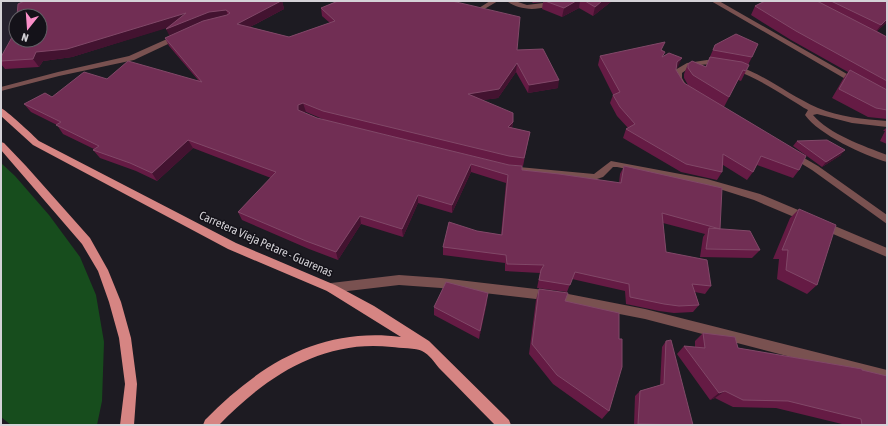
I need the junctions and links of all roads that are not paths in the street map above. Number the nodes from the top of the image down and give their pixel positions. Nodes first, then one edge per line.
1 (495, 1) edge
2 (510, 1) edge
3 (556, 1) edge
4 (714, 1) edge
5 (474, 13) edge
6 (186, 34) edge
7 (861, 85) edge
8 (1, 89) edge
9 (690, 92) edge
10 (817, 110) junction
11 (1, 111) edge
12 (887, 124) edge
13 (1, 145) edge
14 (782, 148) edge
15 (887, 159) edge
16 (501, 167) edge
17 (887, 220) edge
18 (887, 253) edge
19 (331, 288) junction
20 (425, 345) junction
21 (887, 376) edge
22 (127, 425) edge
23 (210, 425) edge
24 (504, 425) edge

1 - 5 street
2 - 3 street
4 - 7 street
6 - 8 street
9 - 10 street
10 - 12 street
10 - 15 street
11 - 19 main road, Carretera Vieja Petare - Guarenas
13 - 22 main road
14 - 17 street
16 - 18 street
19 - 20 main road, Carretera Vieja Petare - Guarenas
19 - 21 street
20 - 23 main road
20 - 24 main road, Carretera Vieja Petare - Guarenas

